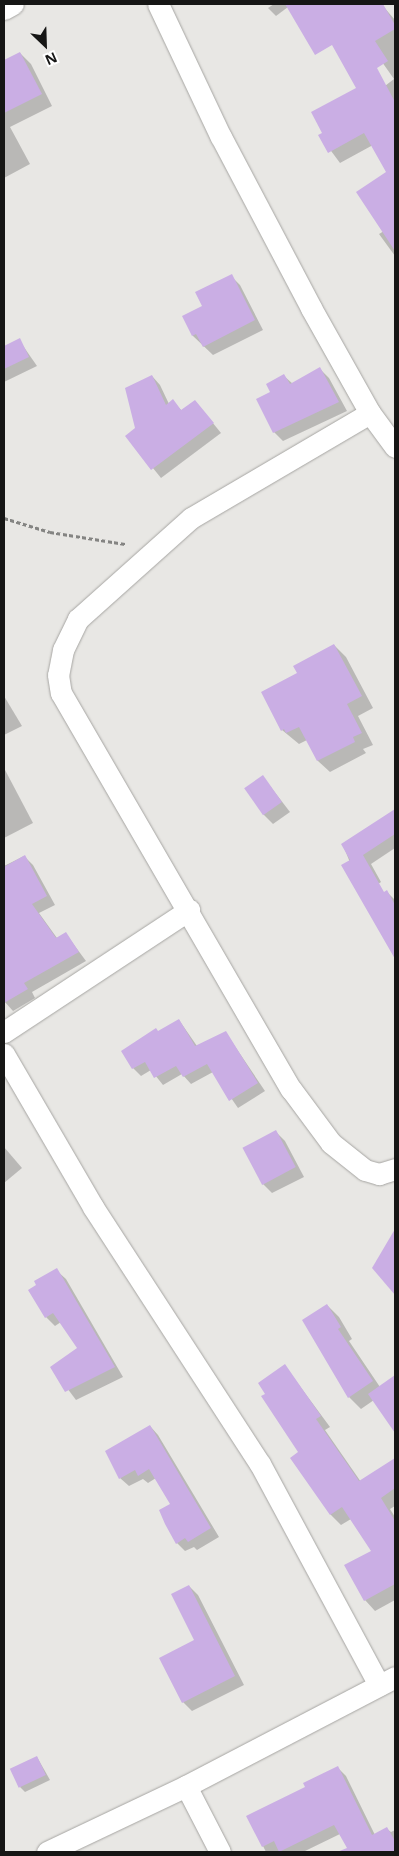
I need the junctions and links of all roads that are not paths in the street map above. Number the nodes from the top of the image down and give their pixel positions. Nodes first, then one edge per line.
1 (13, 4) edge
2 (158, 4) edge
3 (4, 9) edge
4 (370, 413) junction
5 (395, 447) edge
6 (189, 910) junction
7 (4, 1032) edge
8 (4, 1054) edge
9 (395, 1169) edge
10 (387, 1681) edge
11 (186, 1786) junction
12 (47, 1852) edge
13 (220, 1852) edge

1 - 3 street
2 - 4 street
4 - 5 street
4 - 6 street
6 - 7 street
6 - 9 street
8 - 10 street
10 - 11 street
11 - 12 street
11 - 13 street

